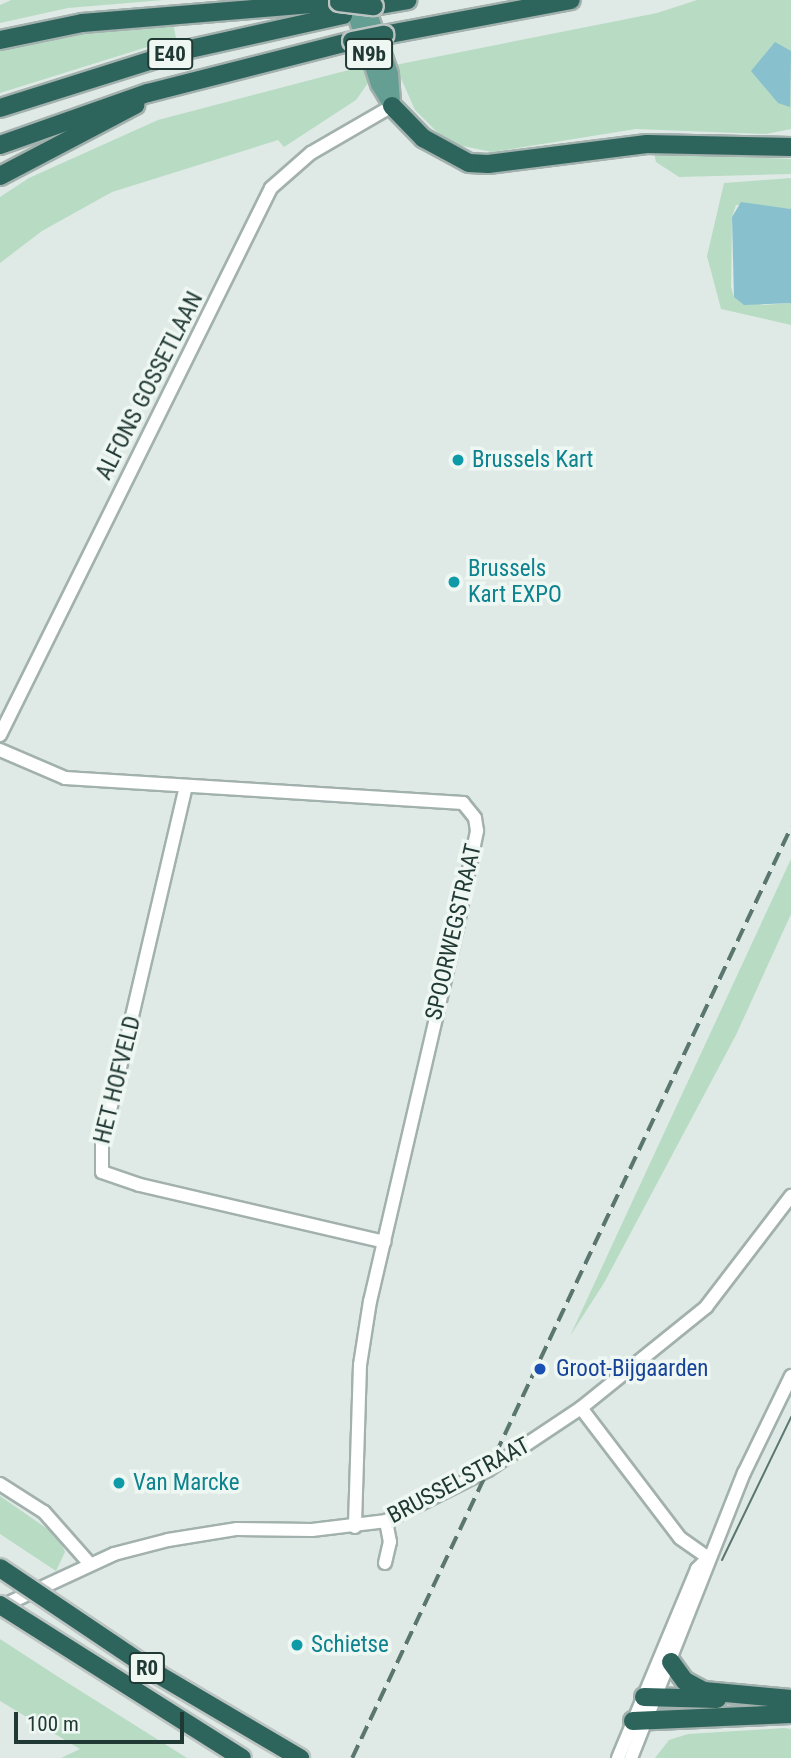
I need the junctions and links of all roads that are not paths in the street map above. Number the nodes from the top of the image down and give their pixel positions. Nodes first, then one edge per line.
1 (407, 0) edge
2 (571, 0) edge
3 (369, 3) edge
4 (344, 5) edge
5 (0, 40) edge
6 (148, 93) junction
7 (392, 106) junction
8 (0, 108) edge
9 (0, 145) edge
10 (791, 147) edge
11 (0, 176) edge
12 (0, 734) edge
13 (0, 750) edge
14 (186, 786) junction
15 (791, 1196) edge
16 (384, 1242) junction
17 (791, 1376) edge
18 (581, 1408) junction
19 (0, 1485) edge
20 (386, 1521) junction
21 (355, 1527) junction
22 (709, 1559) junction
23 (386, 1563) dead end
24 (90, 1564) junction
25 (0, 1569) edge
26 (0, 1606) edge
27 (671, 1662) junction
28 (735, 1696) junction
29 (650, 1698) junction
30 (791, 1699) edge
31 (791, 1714) edge
32 (639, 1722) junction
33 (242, 1758) edge
34 (300, 1758) edge
35 (618, 1758) edge
36 (631, 1758) edge

1 - 3 highway, E40
2 - 6 highway, E40, bridge
3 - 4 highway, E40
3 - 7 main road, N9b
4 - 5 highway
4 - 7 main road, N9b
4 - 8 highway, E40
6 - 9 highway, E40
6 - 11 highway
7 - 10 highway
7 - 12 street, ALFONS GOSSETLAAN
13 - 14 street, SPOORWEGSTRAAT
14 - 16 street, HET HOFVELD
14 - 16 street, SPOORWEGSTRAAT
15 - 18 street, BRUSSELSTRAAT
16 - 21 street, SPOORWEGSTRAAT
17 - 22 street
18 - 20 street, BRUSSELSTRAAT
18 - 22 street
19 - 24 street
20 - 21 street, BRUSSELSTRAAT
20 - 23 street
21 - 24 street, BRUSSELSTRAAT
22 - 27 street
22 - 29 street
24 - 26 street, BRUSSELSTRAAT
25 - 34 highway, R0, bridge
26 - 33 highway, R0, bridge
27 - 28 highway
27 - 29 street
28 - 29 highway
28 - 30 highway
29 - 32 street
31 - 32 highway
32 - 35 street
32 - 36 street

